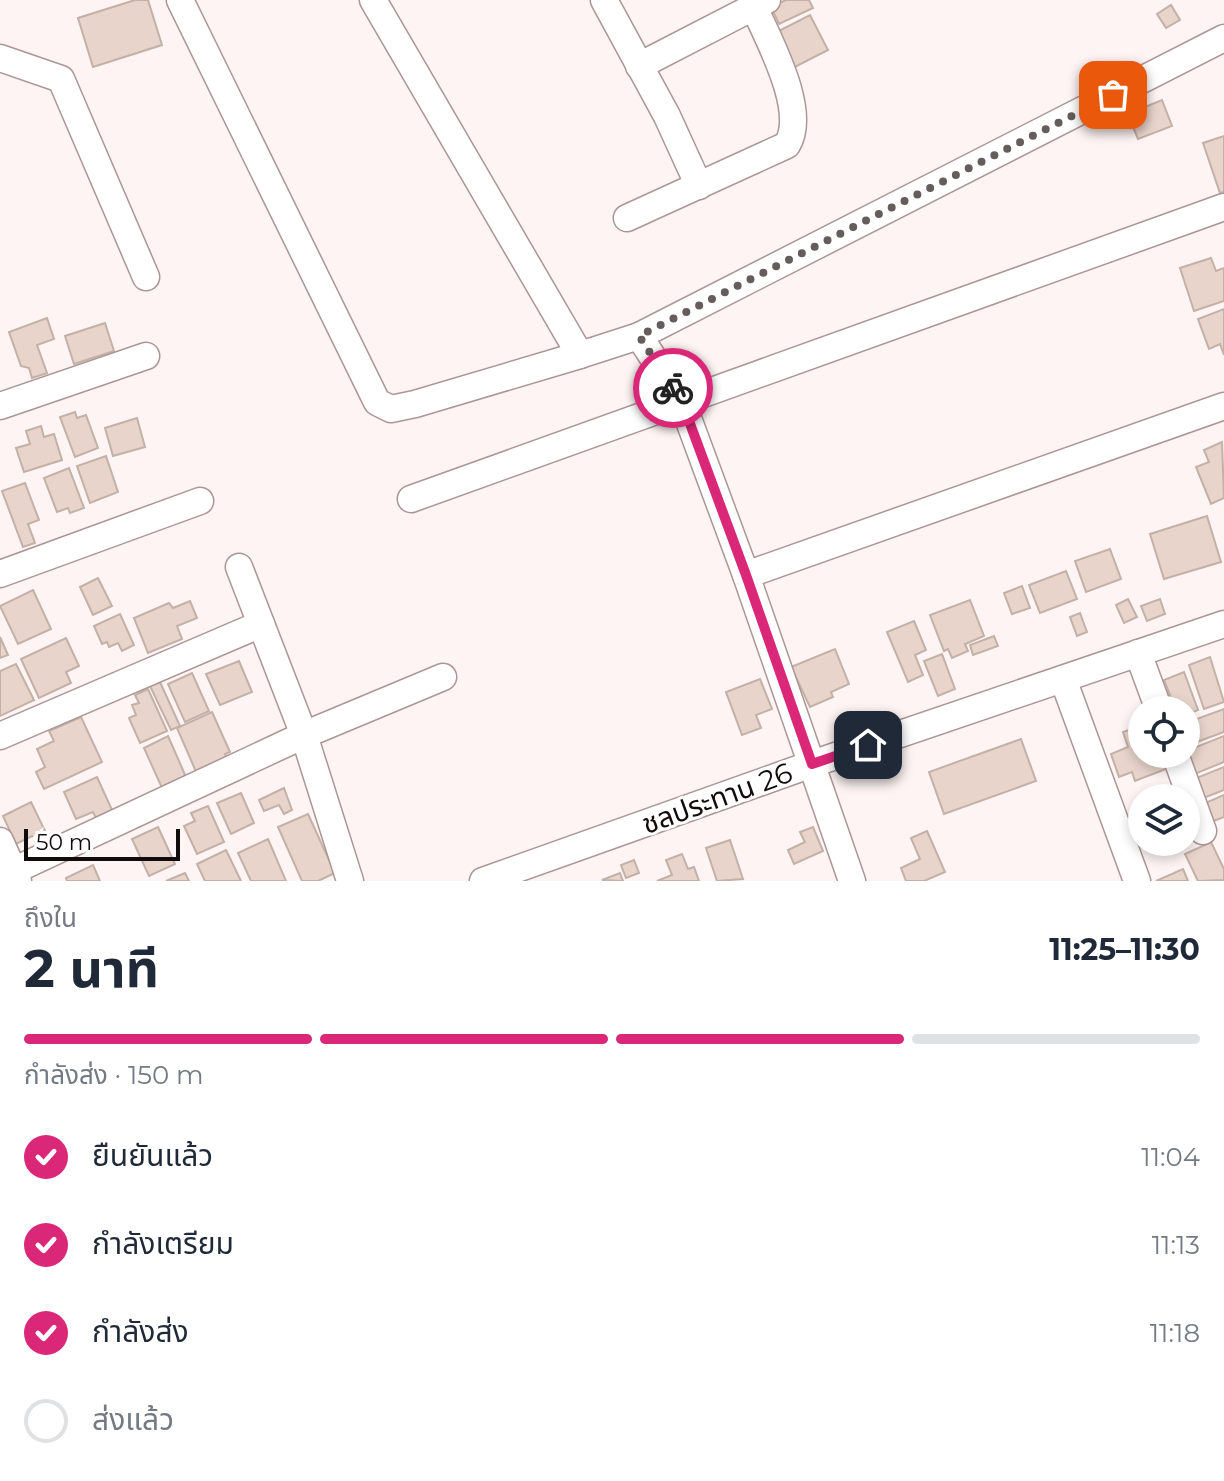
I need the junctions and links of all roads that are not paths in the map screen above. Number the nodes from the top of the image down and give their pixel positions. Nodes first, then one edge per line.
1 (180, 0) edge
2 (373, 0) edge
3 (604, 0) edge
4 (761, 4) edge
5 (1224, 38) edge
6 (0, 58) edge
7 (639, 66) junction
8 (699, 186) junction
9 (1224, 207) edge
10 (627, 218) dead end
11 (146, 277) dead end
12 (639, 336) junction
13 (580, 355) junction
14 (146, 356) dead end
15 (682, 402) junction
16 (0, 406) edge
17 (1224, 406) edge
18 (411, 499) dead end
19 (200, 501) dead end
20 (239, 567) dead end
21 (0, 574) edge
22 (746, 575) junction
23 (261, 624) junction
24 (1224, 624) edge
25 (1138, 653) junction
26 (443, 677) dead end
27 (1063, 679) junction
28 (1154, 696) edge
29 (304, 735) junction
30 (0, 736) edge
31 (812, 764) junction
32 (1180, 768) edge
33 (1203, 831) dead end
34 (0, 841) edge
35 (11, 876) edge
36 (350, 881) edge
37 (483, 881) edge
38 (852, 881) edge
39 (1137, 881) edge

1 - 13 street
2 - 13 street
3 - 7 street
4 - 7 street
4 - 8 street
5 - 12 street
6 - 11 street
7 - 8 street
8 - 10 street
9 - 15 street
12 - 13 street
12 - 15 street
14 - 16 street
15 - 18 street
15 - 22 street
17 - 22 street
19 - 21 street
20 - 23 street
22 - 31 street
23 - 29 street
23 - 30 street
24 - 25 street, ชลประทาน 26
25 - 27 street, ชลประทาน 26
25 - 28 street
26 - 29 street
27 - 31 street, ชลประทาน 26
27 - 39 street
29 - 35 street
29 - 36 street
31 - 37 street, ชลประทาน 26
31 - 38 street
32 - 33 street
34 - 35 street

